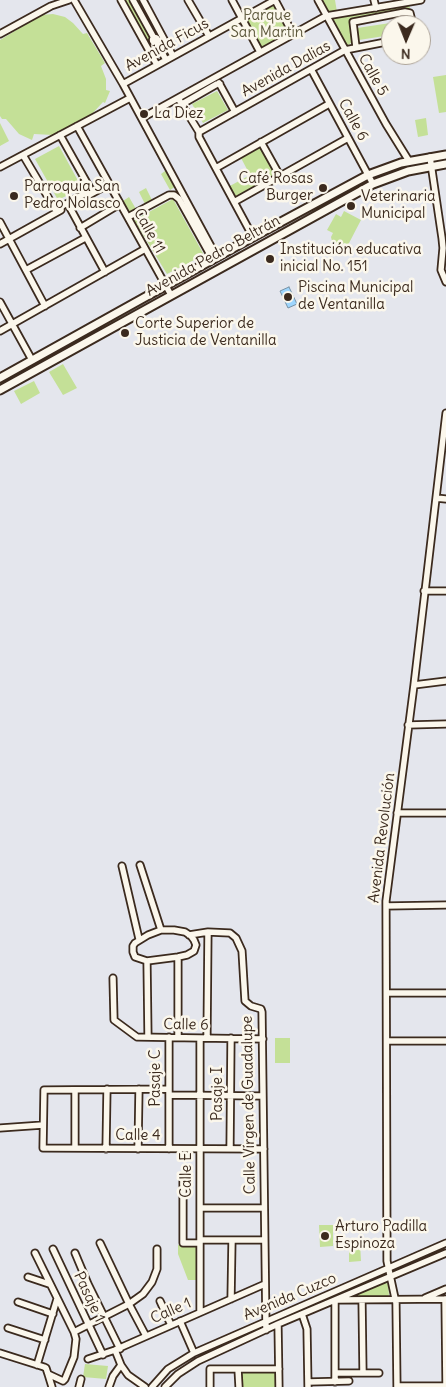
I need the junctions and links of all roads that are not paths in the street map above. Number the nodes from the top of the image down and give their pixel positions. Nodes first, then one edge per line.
1 (69, 0) edge
2 (74, 0) edge
3 (121, 0) edge
4 (133, 0) edge
5 (143, 0) edge
6 (188, 0) edge
7 (232, 0) edge
8 (275, 0) edge
9 (318, 0) edge
10 (374, 0) edge
11 (421, 0) edge
12 (411, 1) edge
13 (376, 8) junction
14 (410, 13) joint
15 (326, 16) junction
16 (242, 18) junction
17 (0, 34) edge
18 (293, 34) junction
19 (209, 36) junction
20 (154, 38) dead end
21 (381, 43) edge
22 (158, 45) dead end
23 (356, 47) junction
24 (345, 50) junction
25 (260, 52) junction
26 (174, 56) junction
27 (166, 60) junction
28 (158, 65) junction
29 (310, 69) junction
30 (216, 77) junction
31 (123, 84) junction
32 (220, 84) junction
33 (130, 98) junction
34 (178, 98) junction
35 (329, 104) junction
36 (183, 106) junction
37 (235, 112) junction
38 (142, 118) junction
39 (77, 126) junction
40 (199, 132) junction
41 (60, 135) junction
42 (348, 138) junction
43 (262, 142) junction
44 (23, 155) junction
45 (446, 155) edge
46 (430, 157) junction
47 (409, 161) junction
48 (446, 164) edge
49 (432, 166) junction
50 (0, 167) edge
51 (216, 168) junction
52 (368, 175) junction
53 (280, 176) junction
54 (109, 184) junction
55 (373, 184) junction
56 (234, 202) junction
57 (120, 204) junction
58 (69, 206) junction
59 (128, 217) junction
60 (0, 222) edge
61 (80, 228) junction
62 (252, 237) junction
63 (85, 238) junction
64 (9, 239) junction
65 (0, 244) edge
66 (145, 249) junction
67 (214, 252) dead end
68 (213, 260) junction
69 (443, 264) edge
70 (26, 270) junction
71 (104, 272) junction
72 (446, 282) edge
73 (166, 286) junction
74 (171, 295) junction
75 (0, 302) edge
76 (45, 306) junction
77 (12, 324) junction
78 (89, 329) junction
79 (0, 331) edge
80 (94, 338) junction
81 (32, 360) junction
82 (0, 378) edge
83 (0, 390) edge
84 (446, 413) edge
85 (436, 498) junction
86 (446, 500) edge
87 (424, 591) junction
88 (446, 591) edge
89 (446, 681) edge
90 (414, 685) junction
91 (446, 724) edge
92 (408, 725) junction
93 (397, 813) junction
94 (446, 813) edge
95 (140, 864) dead end
96 (122, 866) dead end
97 (446, 905) edge
98 (386, 906) junction
99 (161, 930) junction
100 (208, 932) junction
101 (189, 935) junction
102 (139, 940) junction
103 (178, 957) junction
104 (147, 961) junction
105 (113, 978) dead end
106 (387, 993) junction
107 (446, 993) edge
108 (148, 1037) junction
109 (168, 1037) junction
110 (178, 1037) junction
111 (200, 1038) junction
112 (207, 1038) junction
113 (231, 1038) junction
114 (263, 1039) junction
115 (387, 1041) junction
116 (446, 1041) edge
117 (107, 1089) junction
118 (139, 1089) junction
119 (75, 1090) junction
120 (169, 1092) junction
121 (200, 1096) junction
122 (231, 1096) junction
123 (263, 1096) junction
124 (44, 1125) junction
125 (0, 1128) edge
126 (75, 1148) junction
127 (106, 1148) junction
128 (138, 1149) junction
129 (169, 1149) junction
130 (200, 1149) junction
131 (230, 1149) junction
132 (264, 1149) junction
133 (183, 1181) dead end
134 (200, 1208) junction
135 (264, 1208) junction
136 (232, 1240) junction
137 (264, 1240) junction
138 (200, 1242) junction
139 (100, 1243) dead end
140 (446, 1243) edge
141 (157, 1248) dead end
142 (53, 1249) dead end
143 (36, 1253) dead end
144 (75, 1253) dead end
145 (446, 1253) edge
146 (387, 1269) junction
147 (389, 1276) junction
148 (28, 1277) dead end
149 (50, 1284) junction
150 (264, 1284) junction
151 (446, 1288) edge
152 (57, 1299) junction
153 (231, 1299) junction
154 (395, 1299) junction
155 (422, 1299) junction
156 (445, 1299) edge
157 (335, 1300) junction
158 (362, 1300) junction
159 (160, 1301) dead end
160 (18, 1302) dead end
161 (129, 1304) junction
162 (200, 1312) junction
163 (53, 1314) junction
164 (302, 1314) junction
165 (105, 1317) junction
166 (180, 1321) junction
167 (265, 1321) junction
168 (278, 1324) junction
169 (170, 1325) junction
170 (88, 1326) junction
171 (8, 1328) dead end
172 (266, 1330) junction
173 (74, 1332) junction
174 (146, 1336) junction
175 (45, 1340) junction
176 (118, 1350) junction
177 (0, 1353) edge
178 (194, 1353) junction
179 (103, 1355) junction
180 (88, 1360) dead end
181 (37, 1365) junction
182 (121, 1365) junction
183 (238, 1369) junction
184 (279, 1369) junction
185 (335, 1373) junction
186 (349, 1373) junction
187 (363, 1373) junction
188 (379, 1373) dead end
189 (48, 1374) junction
190 (446, 1378) edge
191 (81, 1380) dead end
192 (335, 1382) junction
193 (308, 1384) edge
194 (322, 1384) edge
195 (349, 1384) edge
196 (433, 1386) edge
197 (446, 1386) edge
198 (52, 1387) edge
199 (79, 1387) edge
200 (109, 1387) edge
201 (145, 1387) edge
202 (152, 1387) edge
203 (165, 1387) edge
204 (210, 1387) edge
205 (239, 1387) edge
206 (279, 1387) edge
207 (397, 1387) edge

1 - 17 street
2 - 31 street
3 - 28 street
4 - 20 street
5 - 26 street
6 - 19 street
7 - 16 street
8 - 16 street, Avenida Ficus
8 - 18 street
9 - 15 street, Calle 5
10 - 13 street
11 - 12 street
12 - 13 street
12 - 14 street
13 - 15 street
14 - 23 street
15 - 18 street
15 - 24 street, Calle 5
16 - 19 street, Avenida Ficus
16 - 25 street
18 - 25 street
19 - 26 street, Avenida Ficus
21 - 23 street, Avenida Dalias
22 - 27 street
23 - 24 street, Avenida Dalias
24 - 29 street, Avenida Dalias
24 - 47 street, Calle 5
25 - 30 street
26 - 27 street, Avenida Ficus
27 - 28 street, Avenida Ficus
28 - 31 street, Avenida Ficus
29 - 35 street, Calle 6
29 - 37 street, Avenida Dalias
30 - 32 street
30 - 34 street
31 - 33 street
32 - 36 street
32 - 37 street
33 - 38 street
33 - 39 street, Avenida Ficus
34 - 36 street
34 - 38 street
35 - 42 street, Calle 6
35 - 43 street
36 - 40 street
37 - 40 street, Avenida Dalias
38 - 67 street
39 - 41 street, Avenida Ficus
39 - 54 street, Calle 11
40 - 51 street
41 - 44 street, Avenida Ficus
41 - 44 street
42 - 52 street, Calle 6
42 - 53 street
43 - 51 street
43 - 53 street
44 - 50 street, Avenida Ficus
45 - 46 main road, Avenida Pedro Beltrán
46 - 47 main road, Avenida Pedro Beltrán
46 - 49 street
47 - 52 main road, Avenida Pedro Beltrán
48 - 49 main road, Avenida Pedro Beltrán
49 - 55 main road, Avenida Pedro Beltrán
49 - 69 street
51 - 56 street
52 - 55 street, Calle 6
52 - 62 main road, Avenida Pedro Beltrán
53 - 56 street
54 - 57 street, Calle 11
54 - 58 street
55 - 74 main road, Avenida Pedro Beltrán
56 - 62 street
57 - 59 street, Calle 11
57 - 61 street
58 - 61 street
58 - 64 street
59 - 66 street, Calle 11
59 - 68 street
60 - 64 street
61 - 63 street
62 - 68 main road, Avenida Pedro Beltrán
63 - 70 street
63 - 71 street
64 - 65 street
64 - 70 street
66 - 71 street
66 - 73 street, Calle 11
68 - 73 main road, Avenida Pedro Beltrán
69 - 72 street
70 - 76 street
71 - 76 street
73 - 74 street, Calle 11
73 - 78 main road, Avenida Pedro Beltrán
74 - 80 main road, Avenida Pedro Beltrán
75 - 77 street
76 - 77 street
77 - 79 street
77 - 81 street
78 - 80 main road
78 - 81 main road, Avenida Pedro Beltrán
80 - 83 main road, Avenida Pedro Beltrán
81 - 82 main road, Avenida Pedro Beltrán
84 - 85 street, Avenida Revolución
85 - 86 street
85 - 87 street, Avenida Revolución
87 - 88 street
87 - 90 street, Avenida Revolución
89 - 90 street
90 - 92 street, Avenida Revolución
91 - 92 street
92 - 93 street, Avenida Revolución
93 - 94 street
93 - 98 street, Avenida Revolución
95 - 99 street
96 - 102 street
97 - 98 street
98 - 106 street, Avenida Revolución
99 - 101 street
99 - 102 street
100 - 101 street, Calle Virgen de Guadalupe
100 - 112 street
100 - 114 street, Calle Virgen de Guadalupe
101 - 103 street
102 - 104 street
103 - 104 street
103 - 110 street
104 - 108 street
105 - 108 street, Calle 6
106 - 107 street
106 - 115 street, Avenida Revolución
108 - 109 street, Calle 6
109 - 110 street, Calle 6
109 - 120 street, Pasaje C
110 - 111 street, Calle 6
111 - 112 street, Calle 6
111 - 121 street, Calle E
112 - 113 street, Calle 6
113 - 114 street, Calle 6
113 - 122 street, Pasaje I
114 - 123 street, Calle Virgen de Guadalupe
115 - 116 street
115 - 146 street, Avenida Revolución
117 - 118 street
117 - 119 street
117 - 127 street
118 - 120 street
118 - 128 street
119 - 124 street
119 - 126 street
120 - 121 street
120 - 129 street, Pasaje C
121 - 122 street
121 - 130 street, Calle E
122 - 123 street
122 - 131 street, Pasaje I
123 - 132 street, Calle Virgen de Guadalupe
124 - 125 street
124 - 126 street, Calle 4
126 - 127 street, Calle 4
127 - 128 street, Calle 4
128 - 129 street, Calle 4
129 - 130 street, Calle 4
130 - 131 street, Calle 4
130 - 134 street, Calle E
131 - 132 street, Calle 4
132 - 135 street, Calle Virgen de Guadalupe
133 - 138 street
134 - 135 street
134 - 138 street, Calle E
135 - 137 street, Calle Virgen de Guadalupe
136 - 137 street
136 - 138 street
136 - 153 street
137 - 150 street, Calle Virgen de Guadalupe
138 - 162 street, Calle E
139 - 161 street
140 - 146 street, Avenida Cuzco
141 - 161 street
142 - 170 street, Pasaje 1
143 - 149 street
144 - 165 street
145 - 147 street, Avenida Cuzco
146 - 147 street, Avenida Revolución
146 - 167 street, Avenida Cuzco
147 - 154 street, Avenida Revolución
147 - 157 street, Avenida Cuzco
148 - 149 street
149 - 152 street
150 - 153 street, Calle 1
150 - 167 street, Calle Virgen de Guadalupe
151 - 155 street
152 - 163 street
152 - 173 street
153 - 162 street, Calle 1
154 - 155 street
154 - 158 street
154 - 207 street, Avenida Revolución
155 - 156 street
156 - 190 street
157 - 158 street
157 - 164 street, Avenida Cuzco
157 - 185 street
158 - 187 street
159 - 169 street
160 - 163 street
161 - 165 street
161 - 174 street
162 - 166 street, Calle 1
163 - 175 street
164 - 168 street, Avenida Cuzco
164 - 193 street
165 - 170 street
165 - 176 street
166 - 169 street, Calle 1
166 - 178 street
167 - 172 street, Calle Virgen de Guadalupe
167 - 178 street, Avenida Cuzco
168 - 172 street, Avenida Cuzco
168 - 184 street
169 - 174 street, Calle 1
170 - 173 street
170 - 179 street, Pasaje 1
171 - 175 street
172 - 203 street, Avenida Cuzco
173 - 189 street
174 - 176 street, Calle 1
175 - 181 street
176 - 179 street, Calle 1
176 - 182 street
177 - 181 street
178 - 202 street, Avenida Cuzco
179 - 180 street, Calle 1
181 - 189 street
182 - 200 street
182 - 201 street
183 - 184 street
183 - 204 street
183 - 205 street
184 - 206 street
185 - 186 street
185 - 192 street
186 - 187 street
186 - 195 street
187 - 188 street
189 - 198 street
190 - 197 street
191 - 199 street
192 - 194 street
192 - 195 street
193 - 194 street
196 - 197 street
196 - 207 street

